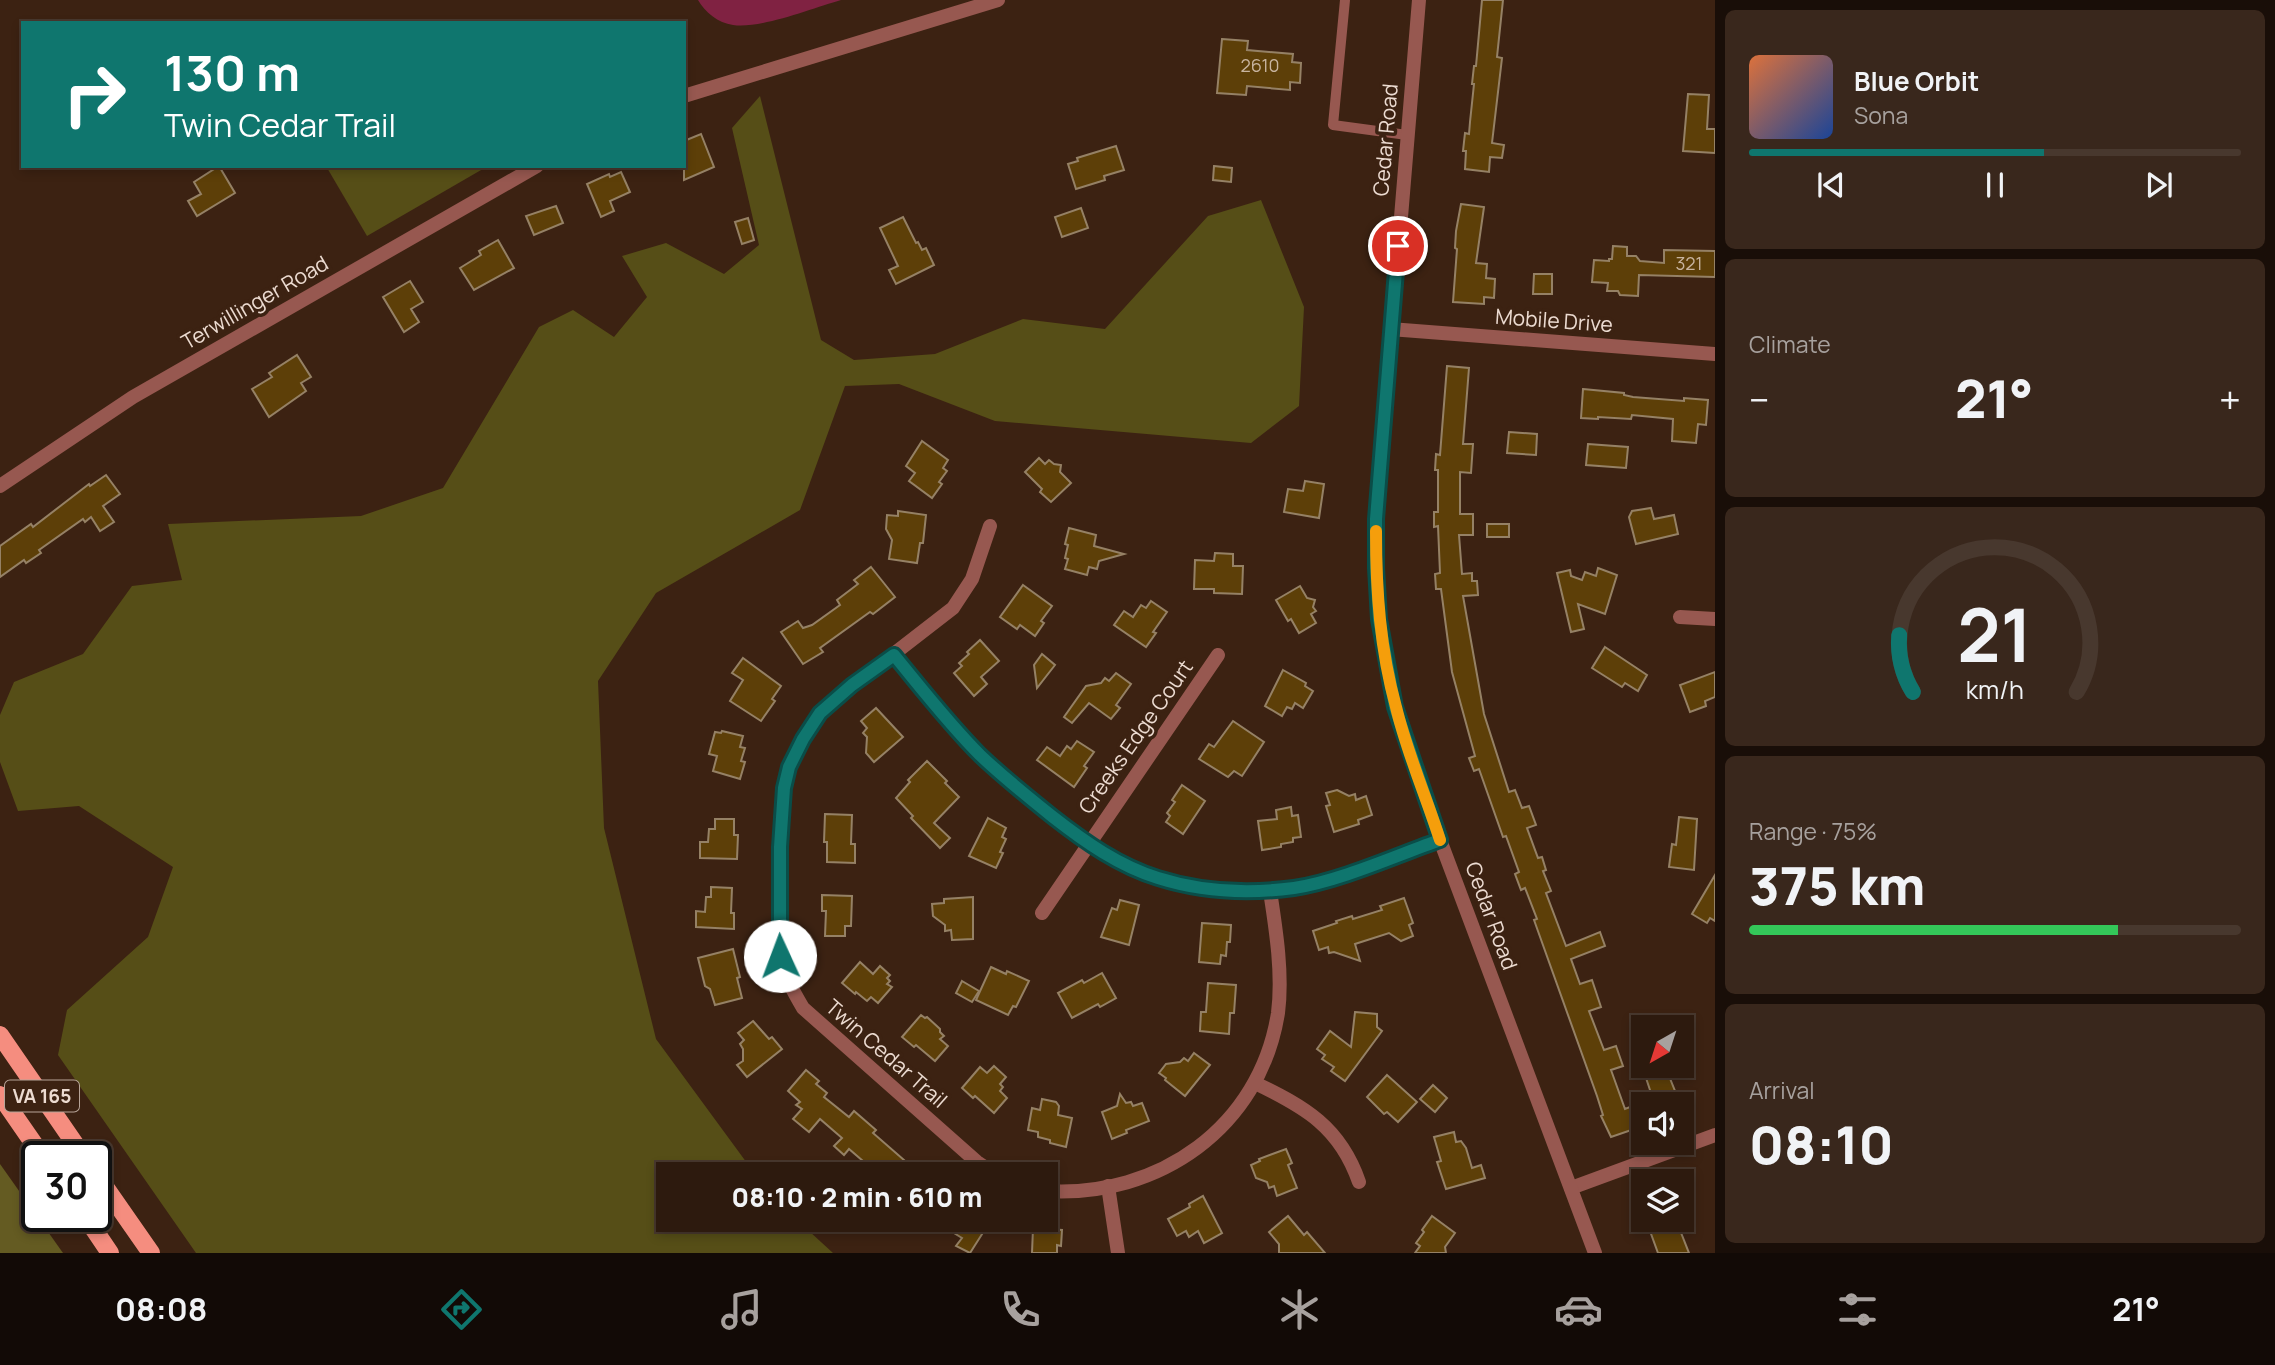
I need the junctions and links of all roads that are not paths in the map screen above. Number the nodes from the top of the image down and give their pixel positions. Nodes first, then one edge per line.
1 (998, 0) edge
2 (1345, 0) edge
3 (1419, 0) edge
4 (686, 95) edge
5 (1407, 135) junction
6 (534, 168) edge
7 (1390, 328) junction
8 (1715, 354) edge
9 (0, 486) edge
10 (990, 526) dead end
11 (1680, 617) dead end
12 (1715, 619) edge
13 (894, 655) junction
14 (1218, 655) dead end
15 (1440, 840) junction
16 (1088, 843) junction
17 (1270, 891) junction
18 (1042, 913) dead end
19 (0, 1035) edge
20 (1255, 1083) junction
21 (0, 1095) edge
22 (1715, 1135) edge
23 (32, 1141) edge
24 (73, 1141) edge
25 (977, 1162) edge
26 (1359, 1182) dead end
27 (1108, 1186) junction
28 (1572, 1188) junction
29 (1058, 1190) edge
30 (112, 1197) edge
31 (96, 1232) edge
32 (110, 1253) edge
33 (151, 1253) edge
34 (1118, 1253) edge
35 (1595, 1253) edge

1 - 4 street
2 - 5 lane
3 - 5 street, Cedar Road
5 - 7 street, Cedar Road
6 - 9 street, Terwillinger Road
7 - 8 street, Mobile Drive
7 - 15 street, Cedar Road
10 - 13 street, Twin Cedar Trail
11 - 12 street
13 - 16 street
13 - 25 street, Twin Cedar Trail
14 - 16 street, Creeks Edge Court
15 - 17 street
15 - 28 street, Cedar Road
16 - 17 street
16 - 18 street, Creeks Edge Court
17 - 20 street
19 - 24 main road, VA 165
20 - 26 street
20 - 27 street
21 - 23 main road, VA 165
22 - 28 street
27 - 29 street
27 - 34 street
28 - 35 street, Cedar Road
30 - 33 main road
31 - 32 main road

